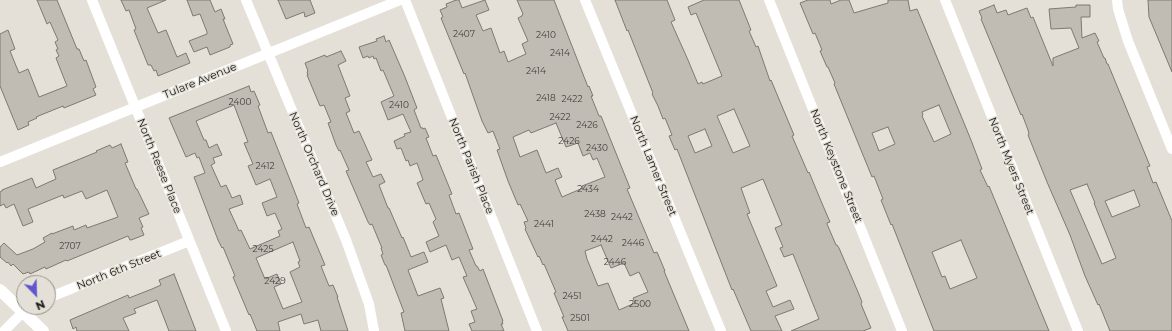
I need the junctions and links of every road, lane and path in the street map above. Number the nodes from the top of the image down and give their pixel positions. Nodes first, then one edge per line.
1 (92, 0) edge
2 (246, 0) edge
3 (400, 0) edge
4 (406, 0) edge
5 (585, 0) edge
6 (769, 0) edge
7 (945, 0) edge
8 (1117, 0) edge
9 (268, 53) junction
10 (135, 107) junction
11 (1172, 150) edge
12 (0, 161) edge
13 (190, 241) junction
14 (0, 291) edge
15 (56, 295) edge
16 (16, 302) edge
17 (21, 315) edge
18 (31, 315) edge
19 (4, 331) edge
20 (43, 331) edge
21 (226, 331) edge
22 (374, 331) edge
23 (538, 331) edge
24 (721, 331) edge
25 (902, 331) edge
26 (1078, 331) edge

1 - 10 street, North Reese Place
2 - 9 street, North Orchard Drive
3 - 9 street, Tulare Avenue
4 - 23 street, North Parish Place
5 - 24 street, North Lamer Street
6 - 25 street, North Keystone Street
7 - 26 street, North Myers Street
8 - 11 street
9 - 10 street, Tulare Avenue
9 - 22 street, North Orchard Drive
10 - 12 street, Tulare Avenue
10 - 13 street, North Reese Place
13 - 15 street, North 6th Street
13 - 21 street, North Reese Place
14 - 16 street
17 - 19 street
18 - 20 street

